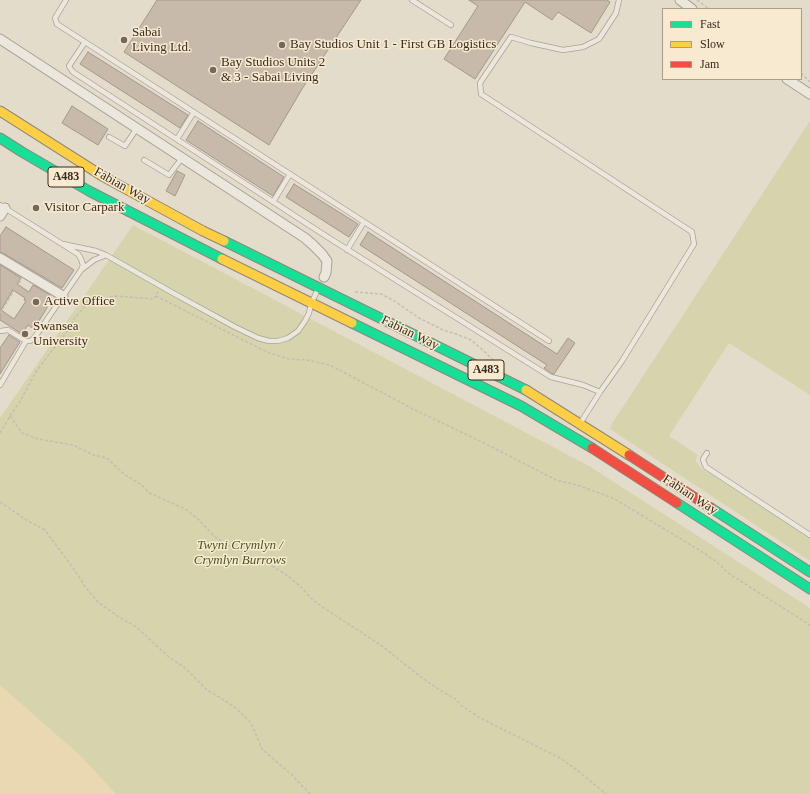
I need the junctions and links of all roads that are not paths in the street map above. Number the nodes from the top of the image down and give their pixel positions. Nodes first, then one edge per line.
1 (66, 0) edge
2 (412, 0) edge
3 (619, 0) edge
4 (680, 0) edge
5 (691, 8) edge
6 (451, 25) dead end
7 (0, 39) edge
8 (85, 42) junction
9 (788, 80) edge
10 (810, 94) edge
11 (0, 111) edge
12 (194, 112) junction
13 (137, 128) junction
14 (109, 137) dead end
15 (0, 138) edge
16 (177, 139) junction
17 (182, 158) junction
18 (144, 160) dead end
19 (290, 174) junction
20 (273, 202) junction
21 (2, 210) edge
22 (364, 222) junction
23 (58, 243) junction
24 (347, 250) junction
25 (106, 255) junction
26 (0, 258) edge
27 (81, 270) junction
28 (324, 277) joint
29 (318, 287) junction
30 (63, 296) junction
31 (311, 304) junction
32 (0, 331) edge
33 (26, 341) junction
34 (549, 341) dead end
35 (0, 385) edge
36 (600, 392) junction
37 (580, 424) junction
38 (707, 453) dead end
39 (810, 535) edge
40 (810, 572) edge
41 (810, 589) edge

1 - 8 lane
2 - 6 lane
3 - 36 lane
4 - 5 street
7 - 13 street
8 - 12 lane
8 - 16 lane
9 - 10 street
11 - 29 highway, Fabian Way / A483
12 - 16 lane
12 - 19 lane
13 - 14 lane
13 - 17 street
15 - 31 highway, Fabian Way / A483
16 - 20 lane
17 - 18 lane
17 - 28 street
19 - 20 lane
19 - 22 lane
20 - 24 lane
21 - 23 lane
22 - 24 lane
22 - 34 lane
23 - 25 lane
23 - 27 lane
24 - 36 lane
25 - 27 lane
25 - 31 lane
26 - 30 street
27 - 30 lane
28 - 29 lane
29 - 31 lane
29 - 37 highway, Fabian Way / A483
30 - 33 lane
31 - 41 highway, Fabian Way / A483
32 - 33 lane
33 - 35 lane
36 - 37 lane
37 - 40 highway, Fabian Way / A483
38 - 39 lane

